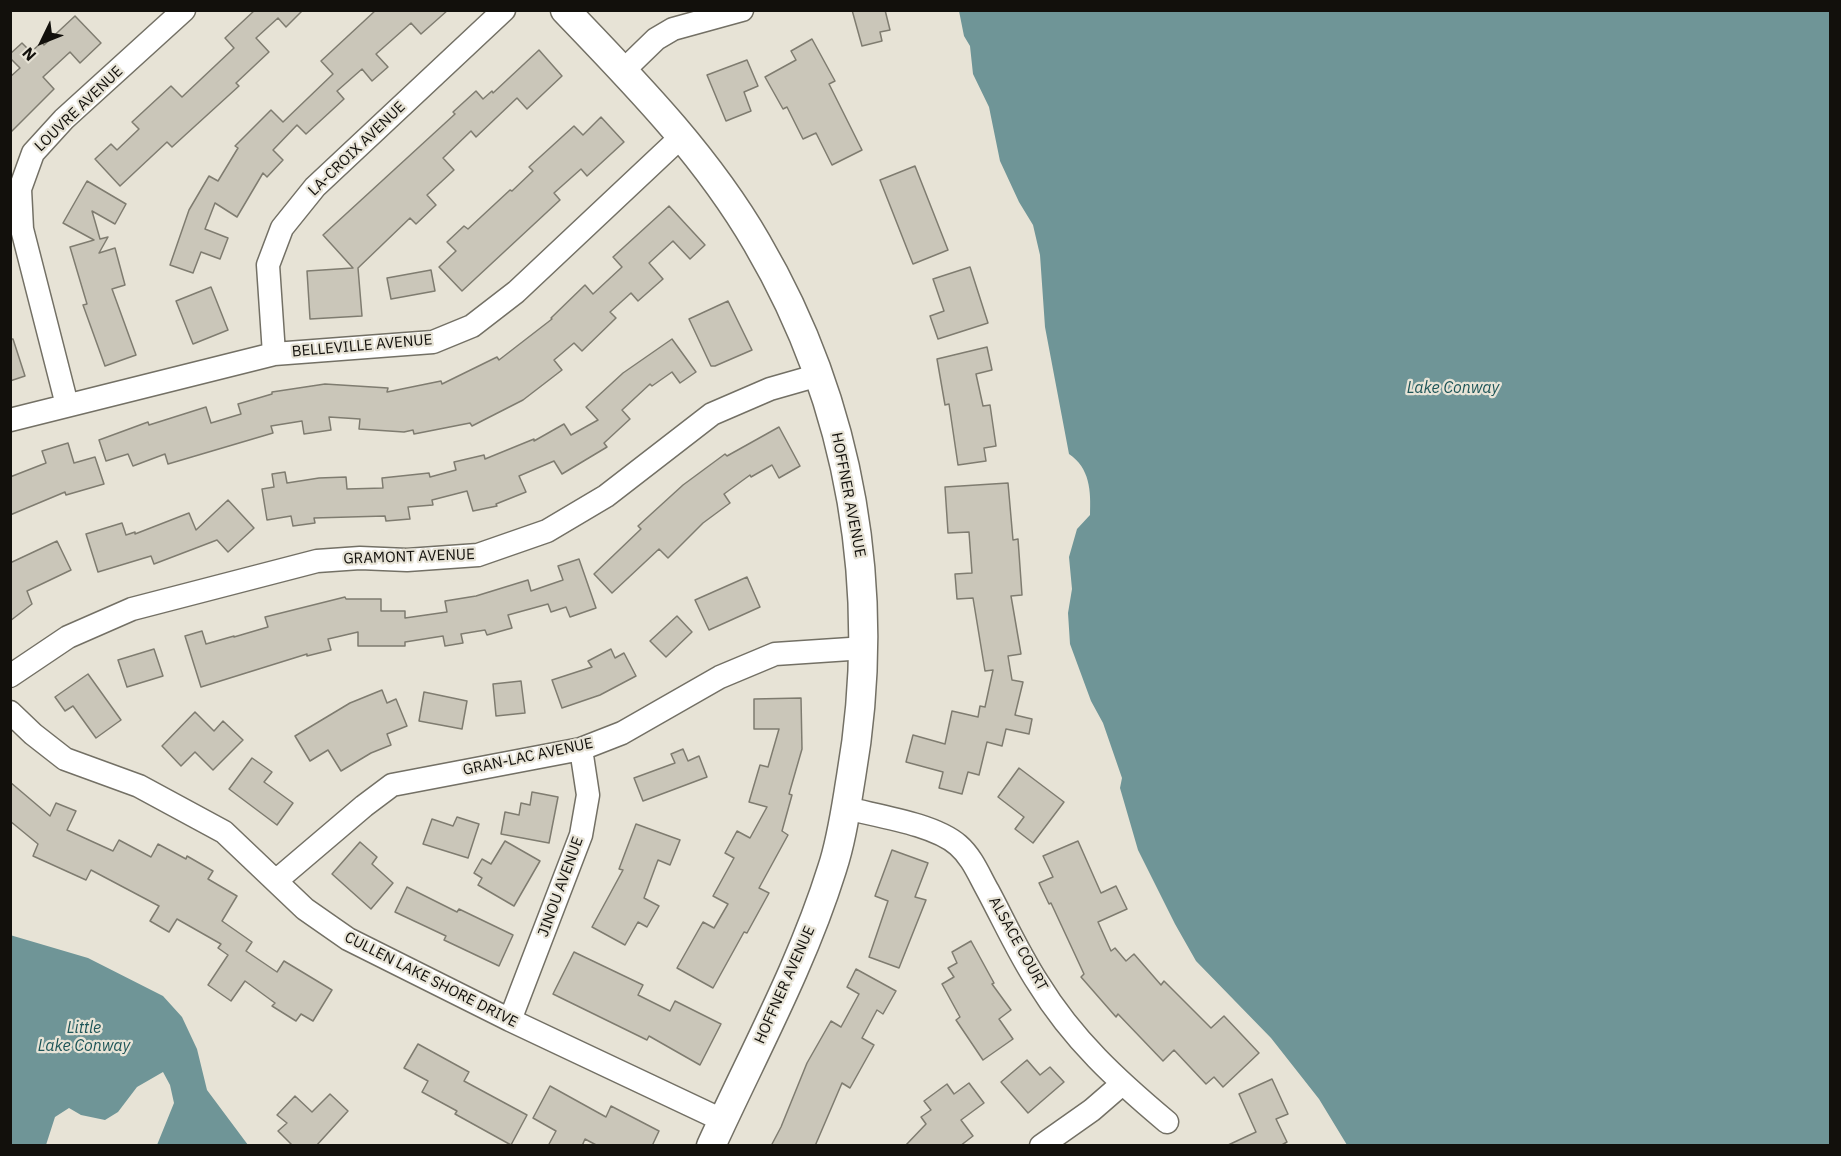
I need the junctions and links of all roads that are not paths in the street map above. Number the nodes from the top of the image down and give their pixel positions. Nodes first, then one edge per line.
1 (184, 10) edge
2 (504, 10) edge
3 (565, 10) edge
4 (742, 10) edge
5 (623, 71) junction
6 (682, 136) junction
7 (274, 354) junction
8 (819, 375) junction
9 (67, 405) junction
10 (10, 420) edge
11 (865, 648) junction
12 (10, 676) edge
13 (10, 712) edge
14 (581, 749) junction
15 (846, 808) junction
16 (277, 880) junction
17 (510, 1020) junction
18 (1122, 1084) junction
19 (1167, 1122) dead end
20 (717, 1133) edge
21 (1041, 1146) edge

1 - 9 street, LOUVRE AVENUE
2 - 7 street, LA-CROIX AVENUE
3 - 5 main road, HOFFNER AVENUE
4 - 5 street
5 - 6 main road, HOFFNER AVENUE
6 - 7 street, BELLEVILLE AVENUE
6 - 8 main road, HOFFNER AVENUE
7 - 9 street, BELLEVILLE AVENUE
8 - 11 main road, HOFFNER AVENUE
8 - 12 street, GRAMONT AVENUE
9 - 10 street, BELLEVILLE AVENUE
11 - 14 street, GRAN-LAC AVENUE
11 - 15 main road, HOFFNER AVENUE
13 - 16 street, CULLEN LAKE SHORE DRIVE
14 - 16 street, GRAN-LAC AVENUE
14 - 17 street, JINOU AVENUE
15 - 18 street, ALSACE COURT
15 - 20 main road, HOFFNER AVENUE
16 - 17 street, CULLEN LAKE SHORE DRIVE
17 - 20 street, CULLEN LAKE SHORE DRIVE
18 - 19 street, ALSACE COURT
18 - 21 street

